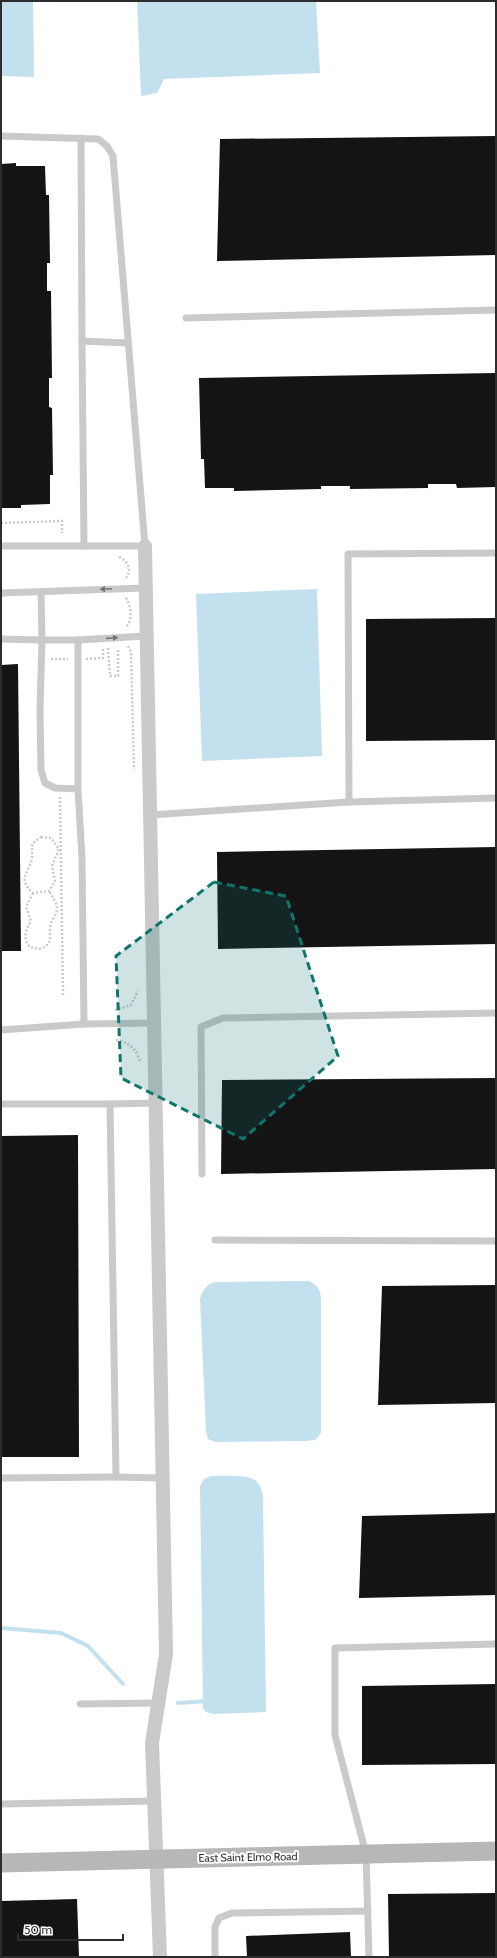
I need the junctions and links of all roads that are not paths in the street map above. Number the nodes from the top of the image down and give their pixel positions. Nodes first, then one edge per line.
1 (1, 136) edge
2 (81, 138) junction
3 (496, 310) edge
4 (186, 318) dead end
5 (82, 341) junction
6 (127, 343) junction
7 (1, 546) edge
8 (84, 546) junction
9 (145, 546) junction
10 (496, 553) edge
11 (145, 588) junction
12 (41, 592) junction
13 (1, 593) edge
14 (146, 636) junction
15 (1, 639) edge
16 (42, 640) junction
17 (78, 640) junction
18 (78, 789) junction
19 (496, 798) edge
20 (349, 802) junction
21 (150, 815) junction
22 (496, 1013) edge
23 (154, 1023) junction
24 (84, 1024) junction
25 (1, 1030) edge
26 (155, 1103) junction
27 (1, 1104) edge
28 (110, 1104) junction
29 (202, 1174) dead end
30 (215, 1240) dead end
31 (496, 1241) edge
32 (116, 1477) junction
33 (1, 1478) edge
34 (162, 1478) junction
35 (496, 1644) edge
36 (158, 1703) junction
37 (80, 1704) dead end
38 (154, 1801) junction
39 (1, 1804) edge
40 (496, 1851) edge
41 (366, 1854) junction
42 (157, 1859) junction
43 (1, 1863) edge
44 (368, 1911) junction
45 (160, 1957) edge
46 (215, 1957) edge
47 (369, 1957) edge

1 - 2 lane
2 - 5 lane
2 - 6 lane
3 - 4 lane
5 - 6 lane
5 - 8 lane
6 - 9 lane
7 - 8 lane
8 - 9 lane
9 - 11 street
10 - 20 lane
11 -> 12 lane
11 - 14 street
12 - 13 lane
12 - 16 lane
17 -> 14 lane
14 - 21 street
15 - 16 lane
16 - 17 lane
16 - 18 lane
17 - 18 lane
18 - 24 lane
19 - 20 lane
20 - 21 lane
21 - 23 street
22 - 29 lane
23 - 24 lane
23 - 26 street
24 - 25 lane
26 - 28 lane
26 - 34 street
27 - 28 lane
28 - 32 lane
30 - 31 lane
32 - 33 lane
32 - 34 lane
34 - 36 street
35 - 41 lane
36 - 37 lane
36 - 38 street
38 - 39 lane
38 - 42 street
40 - 41 street, East Saint Elmo Road
41 - 42 street, East Saint Elmo Road
41 - 44 lane
42 - 43 street, East Saint Elmo Road
42 - 45 street
44 - 46 lane
44 - 47 lane

